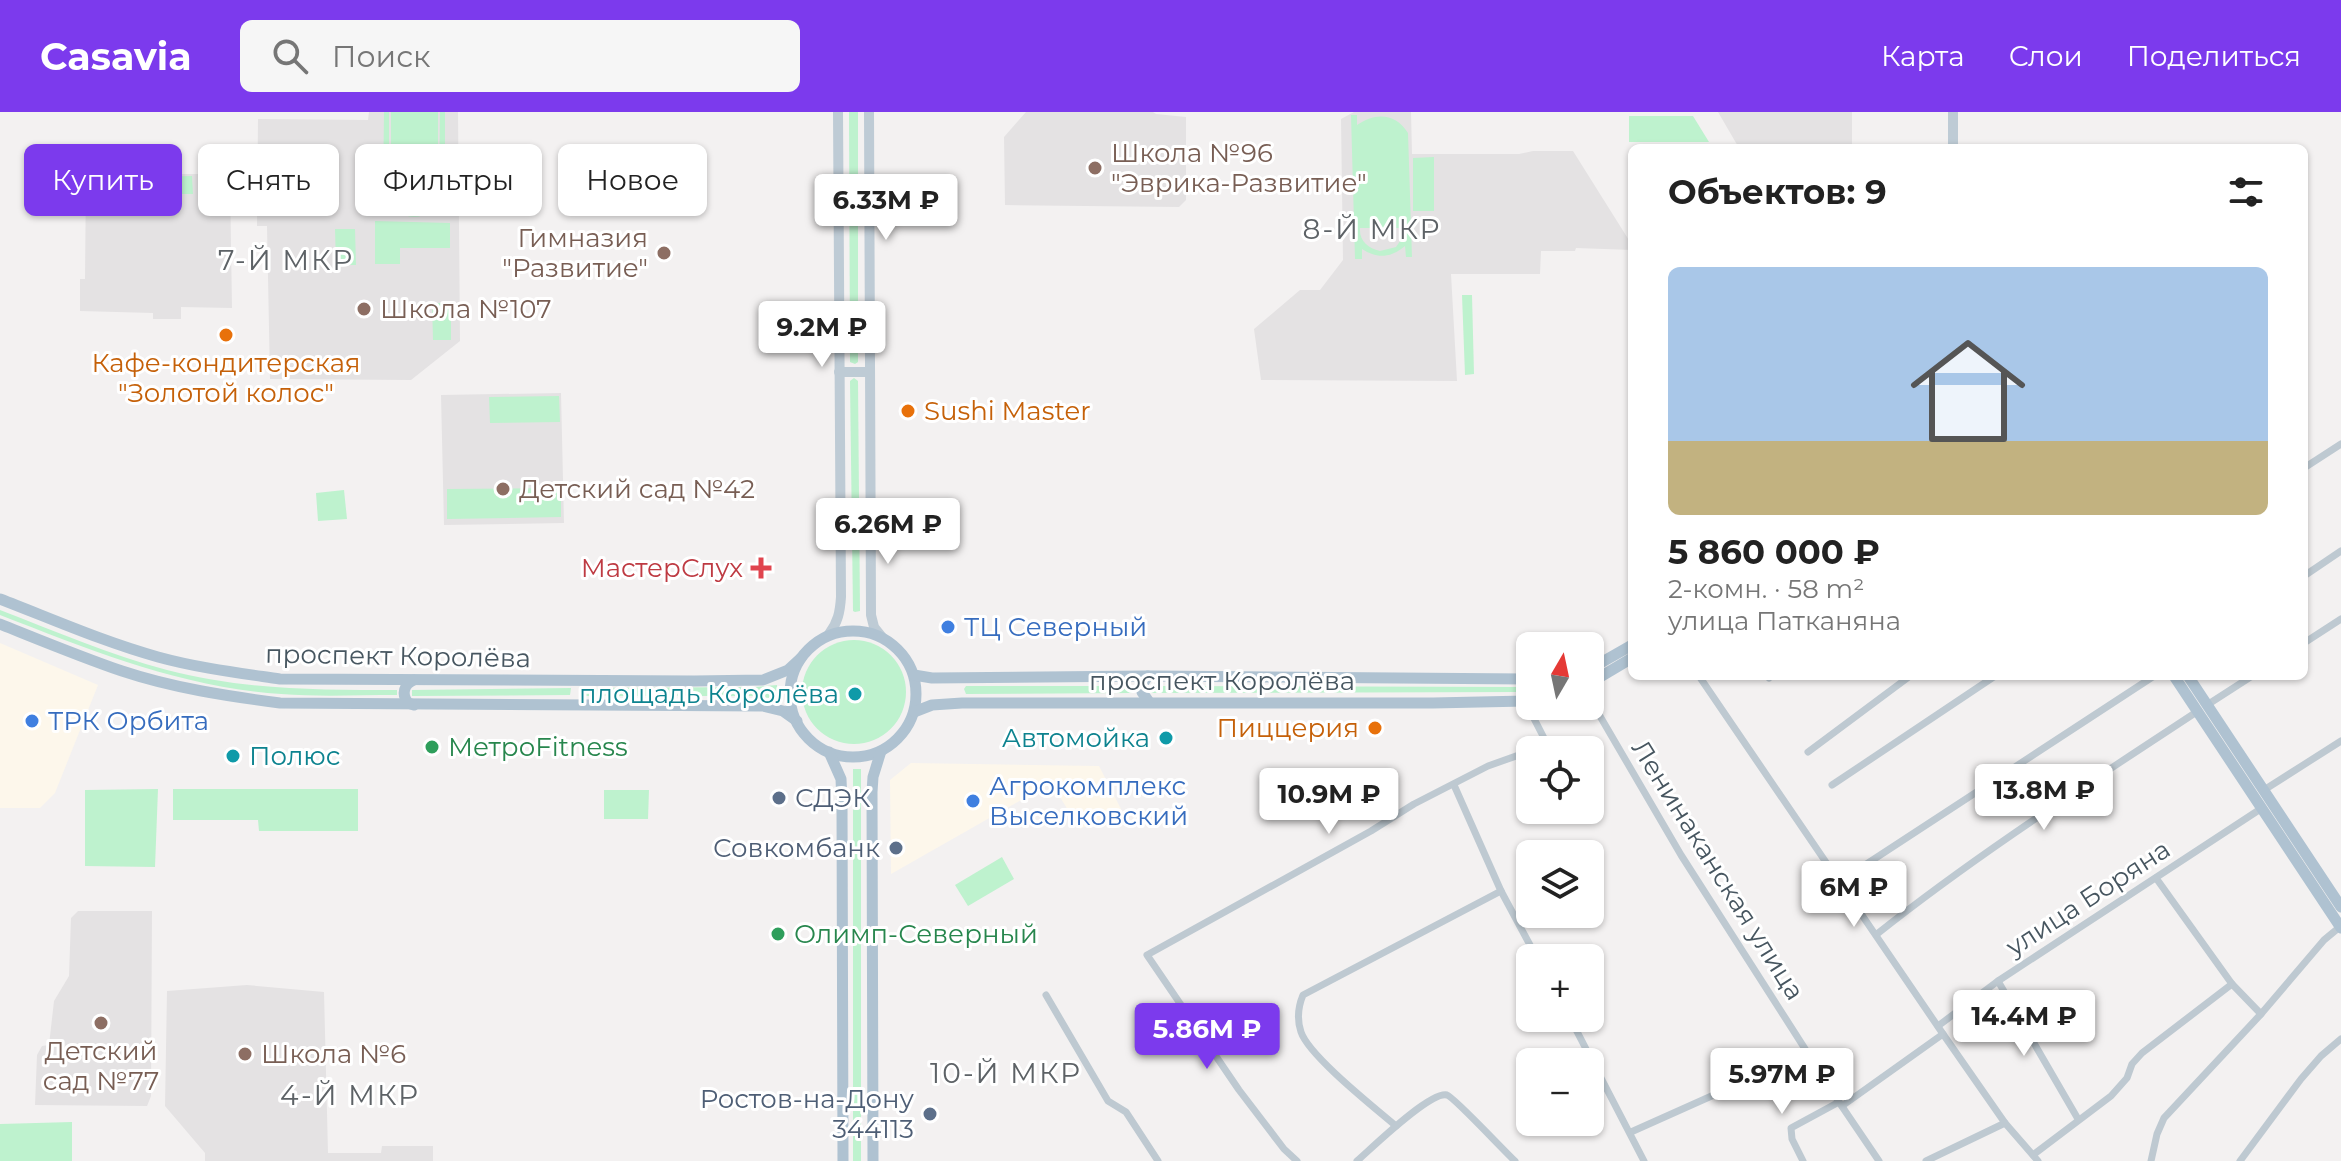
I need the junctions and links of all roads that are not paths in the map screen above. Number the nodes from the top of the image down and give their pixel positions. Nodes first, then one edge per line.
1 (838, 112) edge
2 (869, 112) edge
3 (1953, 112) edge
4 (1953, 144) edge
5 (839, 372) junction
6 (869, 372) junction
7 (2341, 444) edge
8 (2308, 465) edge
9 (2341, 551) edge
10 (2308, 573) edge
11 (0, 599) edge
12 (2341, 619) edge
13 (0, 624) edge
14 (829, 634) junction
15 (882, 637) junction
16 (2308, 640) edge
17 (1628, 647) edge
18 (801, 658) junction
19 (1628, 660) edge
20 (1604, 661) edge
21 (914, 675) junction
22 (1604, 675) edge
23 (1148, 676) junction
24 (1516, 679) edge
25 (414, 680) junction
26 (1702, 680) edge
27 (1905, 680) edge
28 (1989, 680) edge
29 (2148, 680) edge
30 (2178, 680) edge
31 (2190, 680) edge
32 (2246, 680) edge
33 (570, 681) junction
34 (1516, 701) edge
35 (1149, 702) junction
36 (414, 705) junction
37 (571, 706) junction
38 (2202, 708) junction
39 (914, 712) junction
40 (1602, 720) edge
41 (797, 721) junction
42 (2341, 741) edge
43 (881, 751) junction
44 (829, 752) junction
45 (1808, 752) dead end
46 (1516, 756) edge
47 (1454, 785) junction
48 (1832, 785) dead end
49 (2264, 790) junction
50 (2262, 808) junction
51 (2156, 878) junction
52 (1839, 882) junction
53 (1501, 891) junction
54 (2341, 907) edge
55 (2341, 927) edge
56 (1877, 934) junction
57 (1529, 944) edge
58 (1998, 981) junction
59 (2232, 984) junction
60 (1046, 995) dead end
61 (2261, 1014) junction
62 (1938, 1026) junction
63 (1577, 1032) edge
64 (1943, 1034) junction
65 (2341, 1039) edge
66 (1716, 1094) dead end
67 (1840, 1104) junction
68 (2078, 1119) junction
69 (2005, 1123) junction
70 (1396, 1126) junction
71 (1631, 1132) junction
72 (2035, 1158) edge
73 (843, 1161) edge
74 (873, 1161) edge
75 (1158, 1161) edge
76 (1297, 1161) edge
77 (1357, 1161) edge
78 (1515, 1161) edge
79 (1644, 1161) edge
80 (1803, 1161) edge
81 (1879, 1161) edge
82 (1926, 1161) edge
83 (2151, 1161) edge
84 (2240, 1161) edge

1 - 5 main road
2 - 6 main road
3 - 4 main road
5 - 6 main road
5 - 14 main road
6 - 15 main road
7 - 8 street
9 - 10 street
11 - 25 main road, проспект Королёва
12 - 16 street
13 - 36 main road, проспект Королёва
14 - 15 main road
14 - 18 main road
15 - 21 main road
17 - 20 main road
18 - 33 main road, проспект Королёва
18 - 41 main road
19 - 22 main road
21 - 23 main road, проспект Королёва
21 - 39 main road
23 - 24 main road, проспект Королёва
23 - 35 main road
25 - 33 main road, проспект Королёва
25 - 36 main road
26 - 52 street
27 - 45 street
28 - 48 street
29 - 52 street
30 - 38 main road
31 - 38 main road
32 - 38 street
33 - 37 main road
34 - 35 main road, проспект Королёва
35 - 39 main road, проспект Королёва
36 - 37 main road, проспект Королёва
37 - 41 main road, проспект Королёва
38 - 49 main road
38 - 50 main road
38 - 56 street
39 - 43 main road
40 - 67 street, Ленинаканская улица
41 - 44 main road
42 - 49 street
43 - 44 main road
43 - 74 main road
44 - 73 main road
46 - 47 street
47 - 53 street
47 - 76 street
49 - 54 main road
50 - 51 street, улица Боряна
50 - 55 main road
51 - 58 street, улица Боряна
51 - 59 street
52 - 56 street
53 - 57 street
53 - 70 street
55 - 61 street
56 - 62 street
58 - 62 street, улица Боряна
58 - 68 street
59 - 61 street
59 - 68 street
60 - 75 street
61 - 83 street
62 - 64 street
63 - 71 street
64 - 67 street
64 - 69 street
65 - 84 street
66 - 71 street
67 - 80 street
67 - 81 street, Ленинаканская улица
68 - 72 street
69 - 72 street
69 - 82 street
70 - 77 street
70 - 78 street
71 - 79 street

